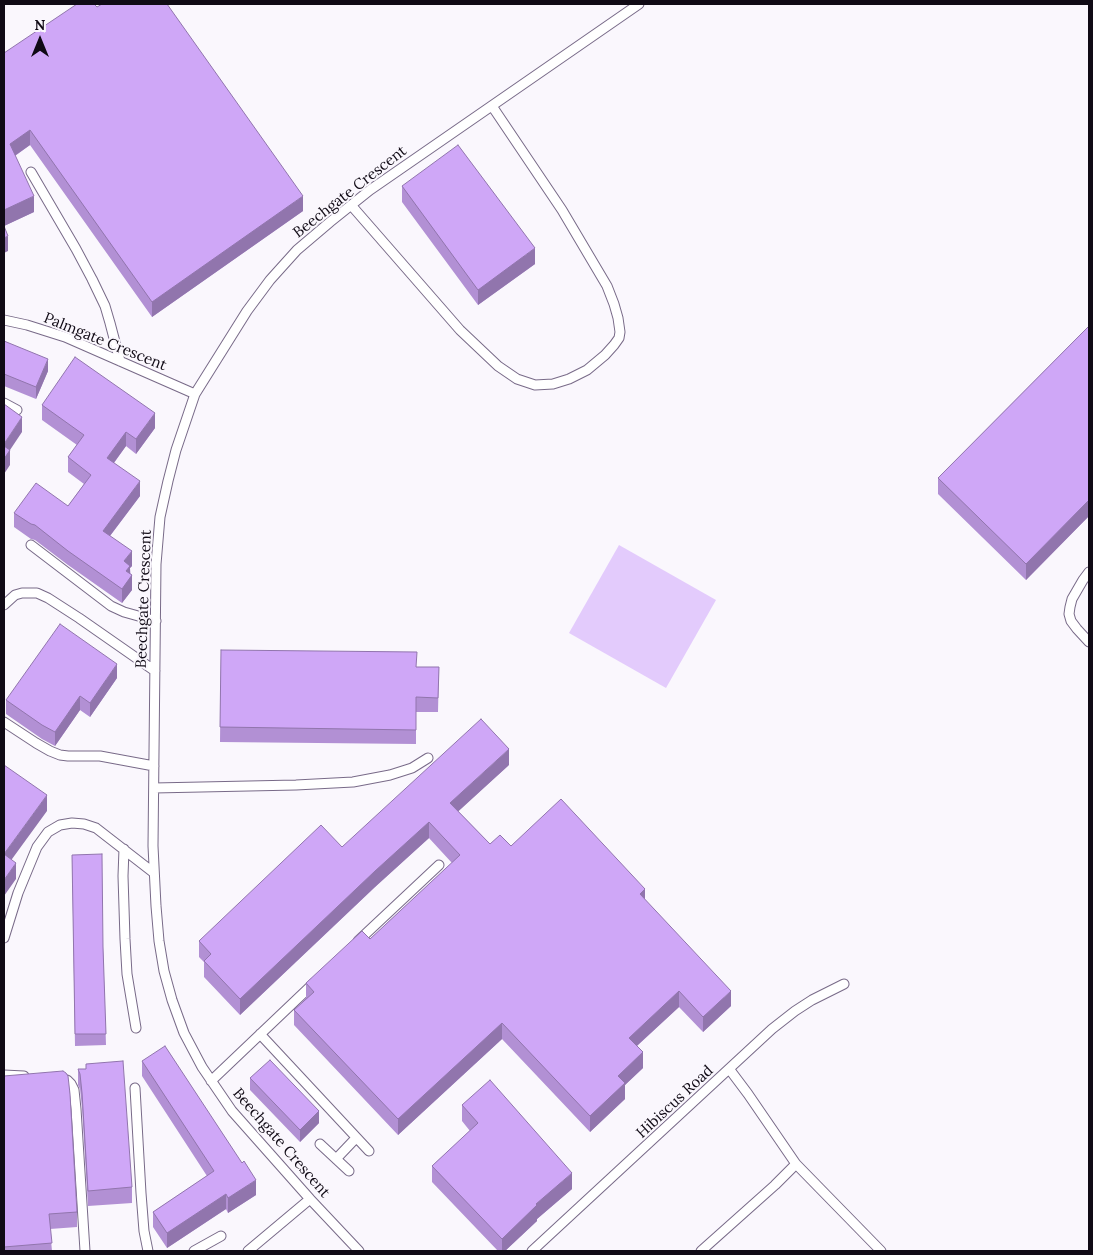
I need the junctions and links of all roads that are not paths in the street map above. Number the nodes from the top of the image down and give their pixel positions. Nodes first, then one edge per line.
1 (638, 4) edge
2 (492, 106) junction
3 (31, 172) dead end
4 (351, 205) junction
5 (4, 320) edge
6 (120, 361) junction
7 (195, 394) junction
8 (4, 402) edge
9 (17, 410) dead end
10 (31, 545) dead end
11 (1089, 572) edge
12 (4, 605) edge
13 (156, 621) junction
14 (1089, 642) edge
15 (155, 671) junction
16 (4, 722) edge
17 (428, 758) dead end
18 (154, 766) junction
19 (154, 788) junction
20 (124, 849) junction
21 (439, 865) dead end
22 (154, 873) junction
23 (4, 938) edge
24 (352, 947) edge
25 (323, 974) edge
26 (844, 984) dead end
27 (136, 1028) dead end
28 (260, 1034) junction
29 (730, 1070) junction
30 (4, 1075) edge
31 (37, 1076) edge
32 (54, 1077) edge
33 (211, 1081) junction
34 (135, 1088) dead end
35 (356, 1138) junction
36 (320, 1144) dead end
37 (369, 1151) dead end
38 (336, 1159) junction
39 (796, 1164) junction
40 (349, 1172) dead end
41 (310, 1199) junction
42 (221, 1236) dead end
43 (86, 1251) edge
44 (148, 1251) edge
45 (194, 1251) edge
46 (248, 1251) edge
47 (359, 1251) edge
48 (532, 1251) edge
49 (700, 1251) edge
50 (881, 1251) edge

1 - 2 lane, Beechgate Crescent
2 - 4 lane, Beechgate Crescent
2 - 4 lane
3 - 6 lane
4 - 7 lane, Beechgate Crescent
5 - 6 lane, Palmgate Crescent
6 - 7 lane, Palmgate Crescent
7 - 13 lane, Beechgate Crescent
8 - 9 lane
10 - 13 lane
11 - 14 lane
12 - 15 lane
13 - 15 lane, Beechgate Crescent
15 - 18 lane, Beechgate Crescent
16 - 18 lane
17 - 19 lane
18 - 19 lane, Beechgate Crescent
19 - 22 lane, Beechgate Crescent
20 - 22 lane
20 - 23 lane
20 - 27 lane
21 - 24 lane
22 - 33 lane, Beechgate Crescent
25 - 28 lane
26 - 29 lane, Hibiscus Road
28 - 33 lane
28 - 35 lane
29 - 39 lane
29 - 48 lane, Hibiscus Road
30 - 31 lane
32 - 43 lane
33 - 41 lane, Beechgate Crescent
34 - 44 lane
35 - 37 lane
35 - 38 lane
36 - 38 lane
38 - 40 lane
39 - 49 lane
39 - 50 lane
41 - 46 lane
41 - 47 lane, Beechgate Crescent
42 - 45 lane

